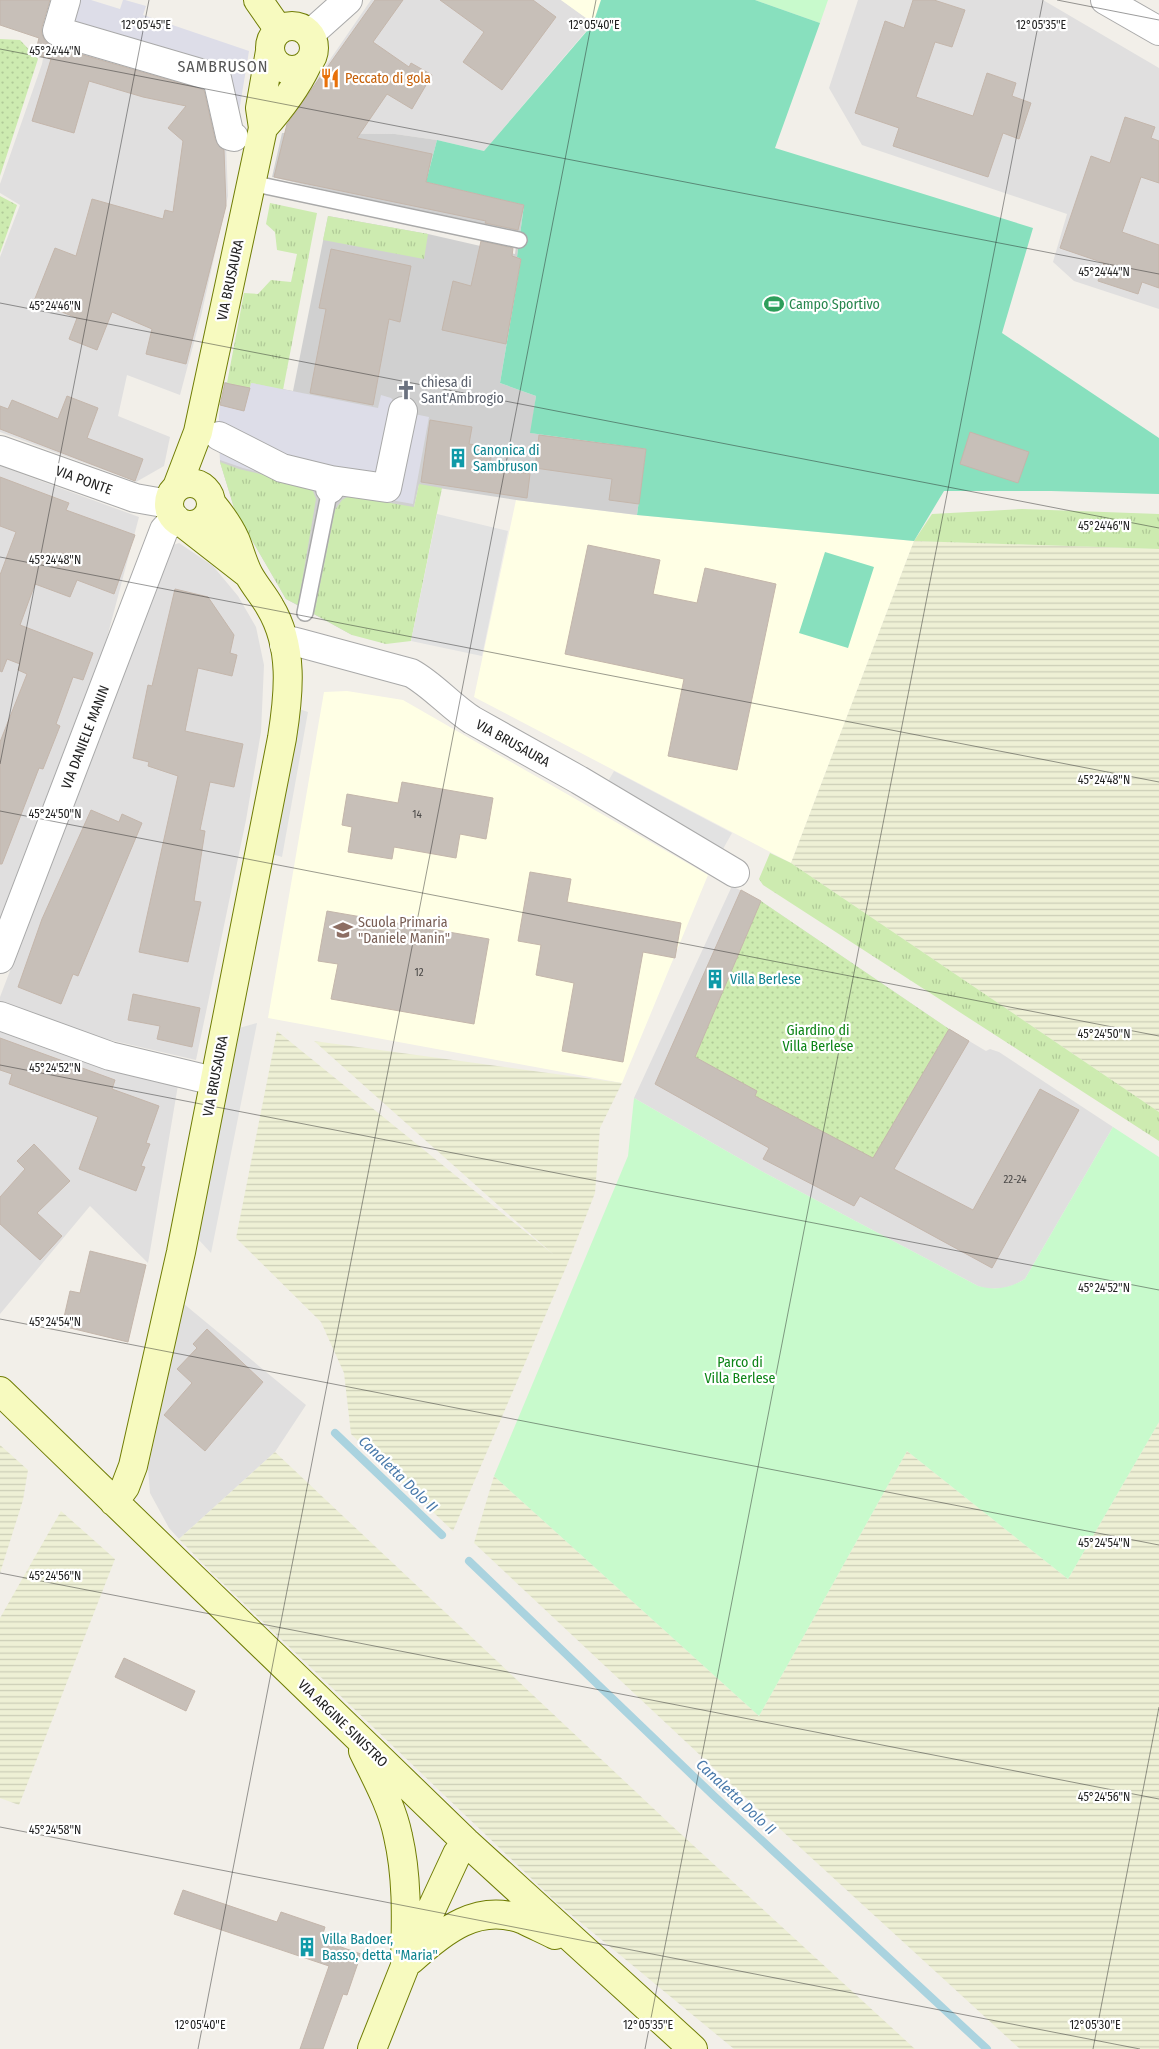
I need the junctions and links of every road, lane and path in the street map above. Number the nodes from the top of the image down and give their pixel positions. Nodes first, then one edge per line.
1 (66, 0) edge
2 (258, 0) edge
3 (348, 0) edge
4 (1105, 0) edge
5 (1159, 31) edge
6 (310, 34) junction
7 (274, 40) junction
8 (307, 65) junction
9 (262, 128) junction
10 (234, 137) dead end
11 (251, 183) junction
12 (519, 240) dead end
13 (403, 411) dead end
14 (209, 434) junction
15 (0, 450) edge
16 (330, 485) junction
17 (210, 497) junction
18 (176, 508) junction
19 (248, 574) junction
20 (305, 613) dead end
21 (284, 645) junction
22 (735, 873) dead end
23 (0, 959) edge
24 (0, 1016) edge
25 (214, 1081) junction
26 (0, 1391) edge
27 (114, 1502) junction
28 (355, 1734) junction
29 (466, 1842) junction
30 (582, 1948) junction
31 (405, 1966) junction
32 (372, 2049) edge
33 (693, 2049) edge

1 - 10 street
2 - 7 street
3 - 6 street
4 - 5 street
6 - 7 street
6 - 8 street
7 - 8 street
7 - 9 street, VIA BRUSAURA
8 - 9 street
9 - 11 street, VIA BRUSAURA
11 - 12 lane
11 - 14 street, VIA BRUSAURA
13 - 16 street
14 - 16 street
14 - 17 street, VIA BRUSAURA
14 - 18 street, VIA BRUSAURA
15 - 18 street, VIA PONTE
16 - 20 lane
17 - 18 street
17 - 18 street
17 - 19 street, VIA BRUSAURA
18 - 19 street, VIA BRUSAURA
18 - 23 street, VIA DANIELE MANIN
19 - 21 street, VIA BRUSAURA
21 - 22 street, VIA BRUSAURA
21 - 25 street, VIA BRUSAURA
24 - 25 street
25 - 27 street, VIA BRUSAURA
26 - 27 street, VIA ARGINE SINISTRO
27 - 28 street, VIA ARGINE SINISTRO
28 - 29 street, VIA ARGINE SINISTRO
28 - 31 street
29 - 30 street, VIA ARGINE SINISTRO
29 - 31 street
30 - 31 street
30 - 33 street, VIA ARGINE SINISTRO
31 - 32 street

